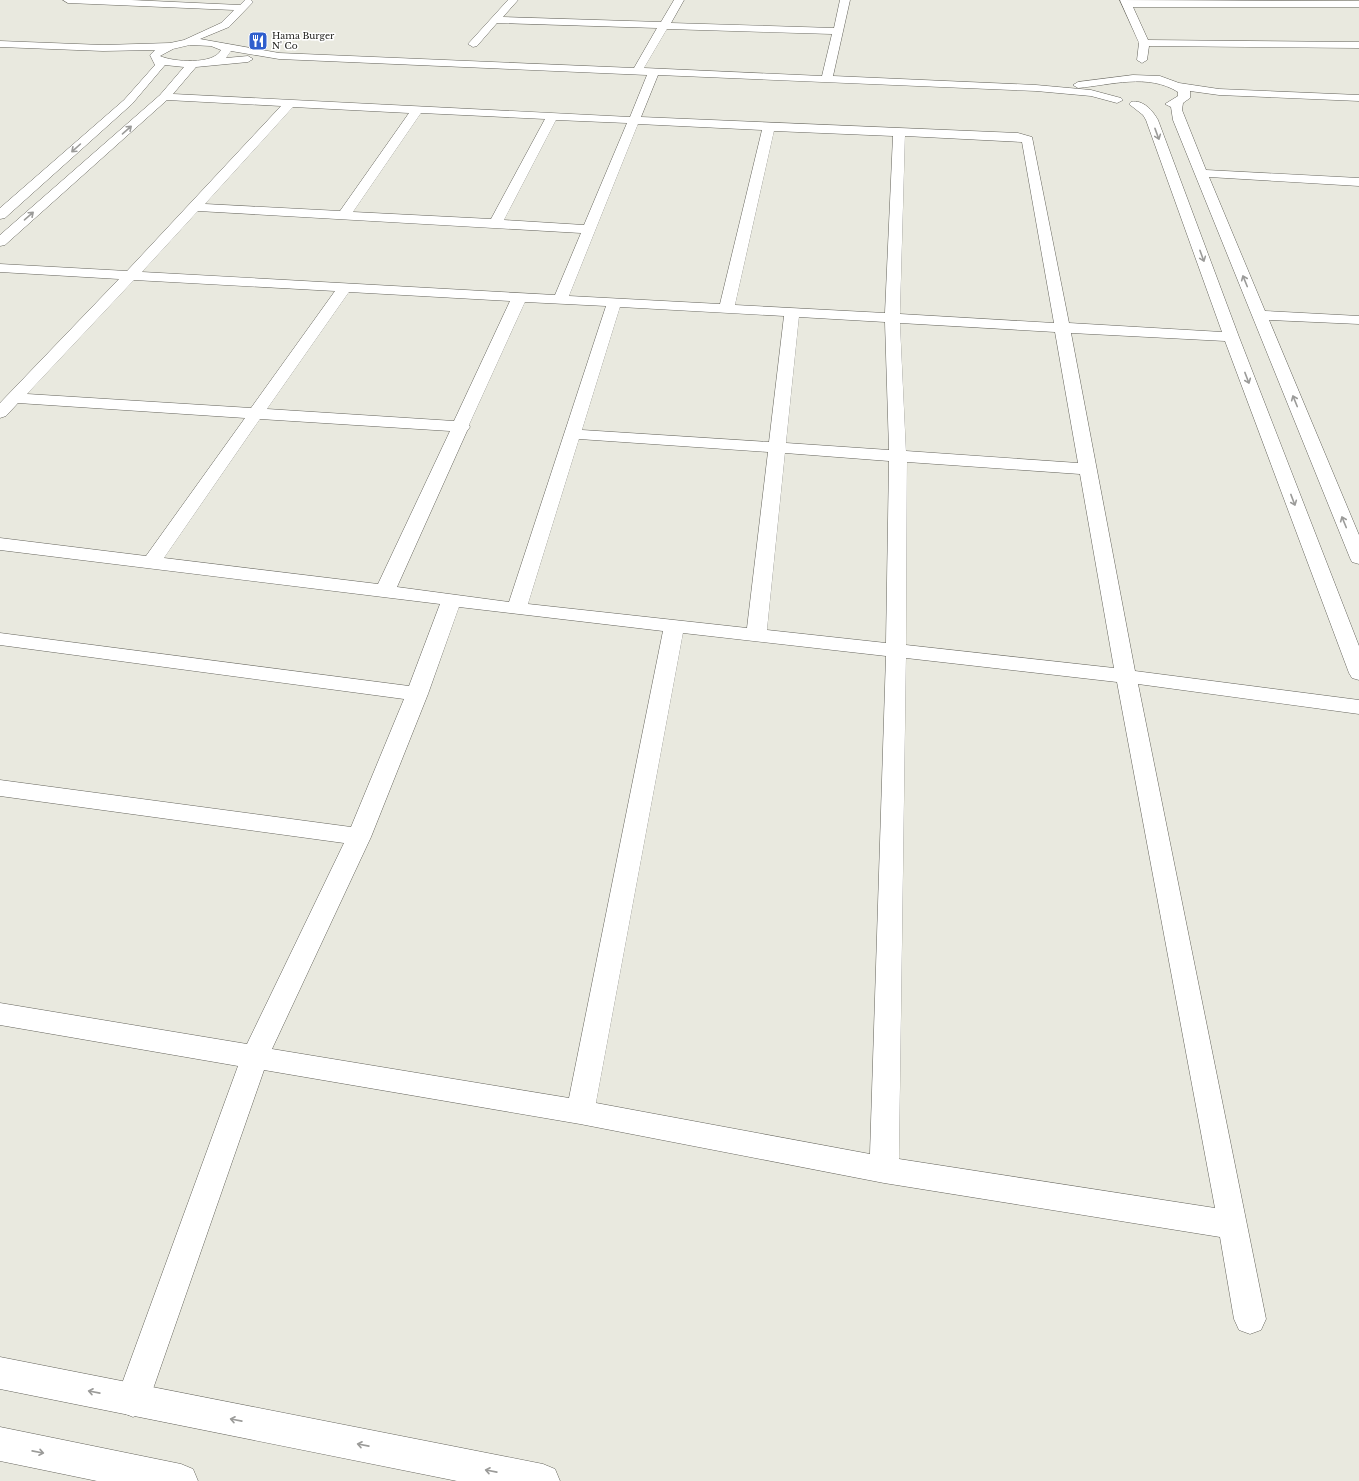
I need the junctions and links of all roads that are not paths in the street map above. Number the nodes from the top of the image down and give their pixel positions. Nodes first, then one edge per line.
1 (68, 0) edge
2 (251, 0) edge
3 (513, 0) edge
4 (679, 0) edge
5 (845, 0) edge
6 (1126, 2) edge
7 (1359, 4) edge
8 (243, 8) junction
9 (496, 20) junction
10 (225, 25) junction
11 (664, 25) junction
12 (837, 31) junction
13 (1144, 43) junction
14 (0, 44) edge
15 (473, 44) dead end
16 (174, 45) junction
17 (1359, 45) edge
18 (221, 46) junction
19 (103, 48) junction
20 (279, 56) junction
21 (157, 59) junction
22 (198, 63) junction
23 (1148, 64) junction
24 (637, 71) junction
25 (654, 72) junction
26 (827, 79) junction
27 (1115, 80) junction
28 (1162, 81) junction
29 (1177, 86) junction
30 (1036, 88) junction
31 (1267, 94) junction
32 (164, 98) junction
33 (1359, 98) edge
34 (1117, 100) junction
35 (1179, 102) junction
36 (289, 104) junction
37 (1135, 104) junction
38 (417, 110) junction
39 (552, 116) junction
40 (635, 121) junction
41 (769, 127) junction
42 (899, 133) junction
43 (1202, 173) junction
44 (1359, 182) edge
45 (195, 207) junction
46 (0, 215) edge
47 (344, 215) junction
48 (495, 224) junction
49 (590, 228) junction
50 (0, 242) edge
51 (0, 268) edge
52 (130, 276) junction
53 (344, 288) junction
54 (519, 298) junction
55 (560, 300) junction
56 (614, 304) junction
57 (726, 310) junction
58 (792, 314) junction
59 (1259, 315) junction
60 (892, 319) junction
61 (1359, 320) edge
62 (1063, 329) junction
63 (1231, 337) junction
64 (14, 398) junction
65 (0, 413) edge
66 (256, 414) junction
67 (462, 427) junction
68 (573, 434) junction
69 (777, 448) junction
70 (898, 456) junction
71 (1089, 469) junction
72 (0, 544) edge
73 (1359, 558) edge
74 (151, 563) junction
75 (385, 591) junction
76 (452, 600) junction
77 (517, 609) junction
78 (674, 628) junction
79 (756, 636) junction
80 (0, 639) edge
81 (896, 652) junction
82 (1359, 673) edge
83 (1126, 676) junction
84 (417, 694) junction
85 (1359, 706) edge
86 (0, 788) edge
87 (359, 838) junction
88 (0, 1014) edge
89 (255, 1056) junction
90 (580, 1112) junction
91 (884, 1170) junction
92 (1233, 1225) junction
93 (1250, 1319) dead end
94 (0, 1373) edge
95 (133, 1400) junction
96 (0, 1444) edge
97 (111, 1474) edge
98 (181, 1481) edge
99 (543, 1481) edge

1 - 8 street
2 - 8 street
3 - 9 street
4 - 11 street
5 - 12 street
6 - 7 street
6 - 13 street
8 - 10 street
9 - 11 street
9 - 15 street
10 - 16 street
10 - 18 street
11 - 12 street
11 - 24 street
12 - 26 street
13 - 17 street
13 - 23 street
14 - 19 street
16 - 18 street
16 - 19 street
16 - 21 street
18 - 20 street
18 - 22 street
19 - 21 street
20 - 22 street
20 - 24 street
21 - 22 street
21 -> 46 street
22 - 32 street
23 - 27 street
23 - 28 street
24 - 25 street
25 - 26 street
25 - 40 street
26 - 30 street
27 - 28 street
27 - 30 street
27 - 34 street
28 - 29 street
29 - 31 street
29 - 35 street
30 - 34 street
31 - 33 street
31 - 35 street
32 - 36 street
50 -> 32 street
34 - 37 street
35 - 37 street
35 - 43 street
36 - 38 street
36 - 45 street
37 -> 63 street
38 - 39 street
38 - 47 street
39 - 40 street
39 - 48 street
40 - 41 street
40 - 49 street
41 - 42 street
41 - 57 street
42 - 60 street
42 - 62 street
43 - 44 street
59 -> 43 street
45 - 47 street
45 - 52 street
47 - 48 street
48 - 49 street
49 - 55 street
51 - 52 street
52 - 53 street
52 - 64 street
53 - 54 street
53 - 66 street
54 - 55 street
54 - 67 street
55 - 56 street
56 - 57 street
56 - 68 street
57 - 58 street
58 - 60 street
58 - 69 street
59 - 61 street
73 -> 59 street
60 - 62 street
60 - 70 street
62 - 63 street
62 - 71 street
63 -> 82 street
64 - 65 street
64 - 66 street
66 - 67 street
66 - 74 street
67 - 75 street
68 - 69 street
68 - 77 street
69 - 70 street
69 - 79 street
70 - 71 street
70 - 81 street
71 - 83 street
72 - 74 street
74 - 75 street
75 - 76 street
76 - 77 street
76 - 84 street
77 - 78 street
78 - 79 street
78 - 90 street
79 - 81 street
80 - 84 street
81 - 83 street
81 - 91 street
83 - 85 street
83 - 92 street
84 - 87 street
86 - 87 street
87 - 89 street
88 - 89 street
89 - 90 street
89 - 95 street
90 - 91 street
91 - 92 street
92 - 93 street
95 -> 94 street
99 -> 95 street
96 -> 97 street
97 - 98 street

